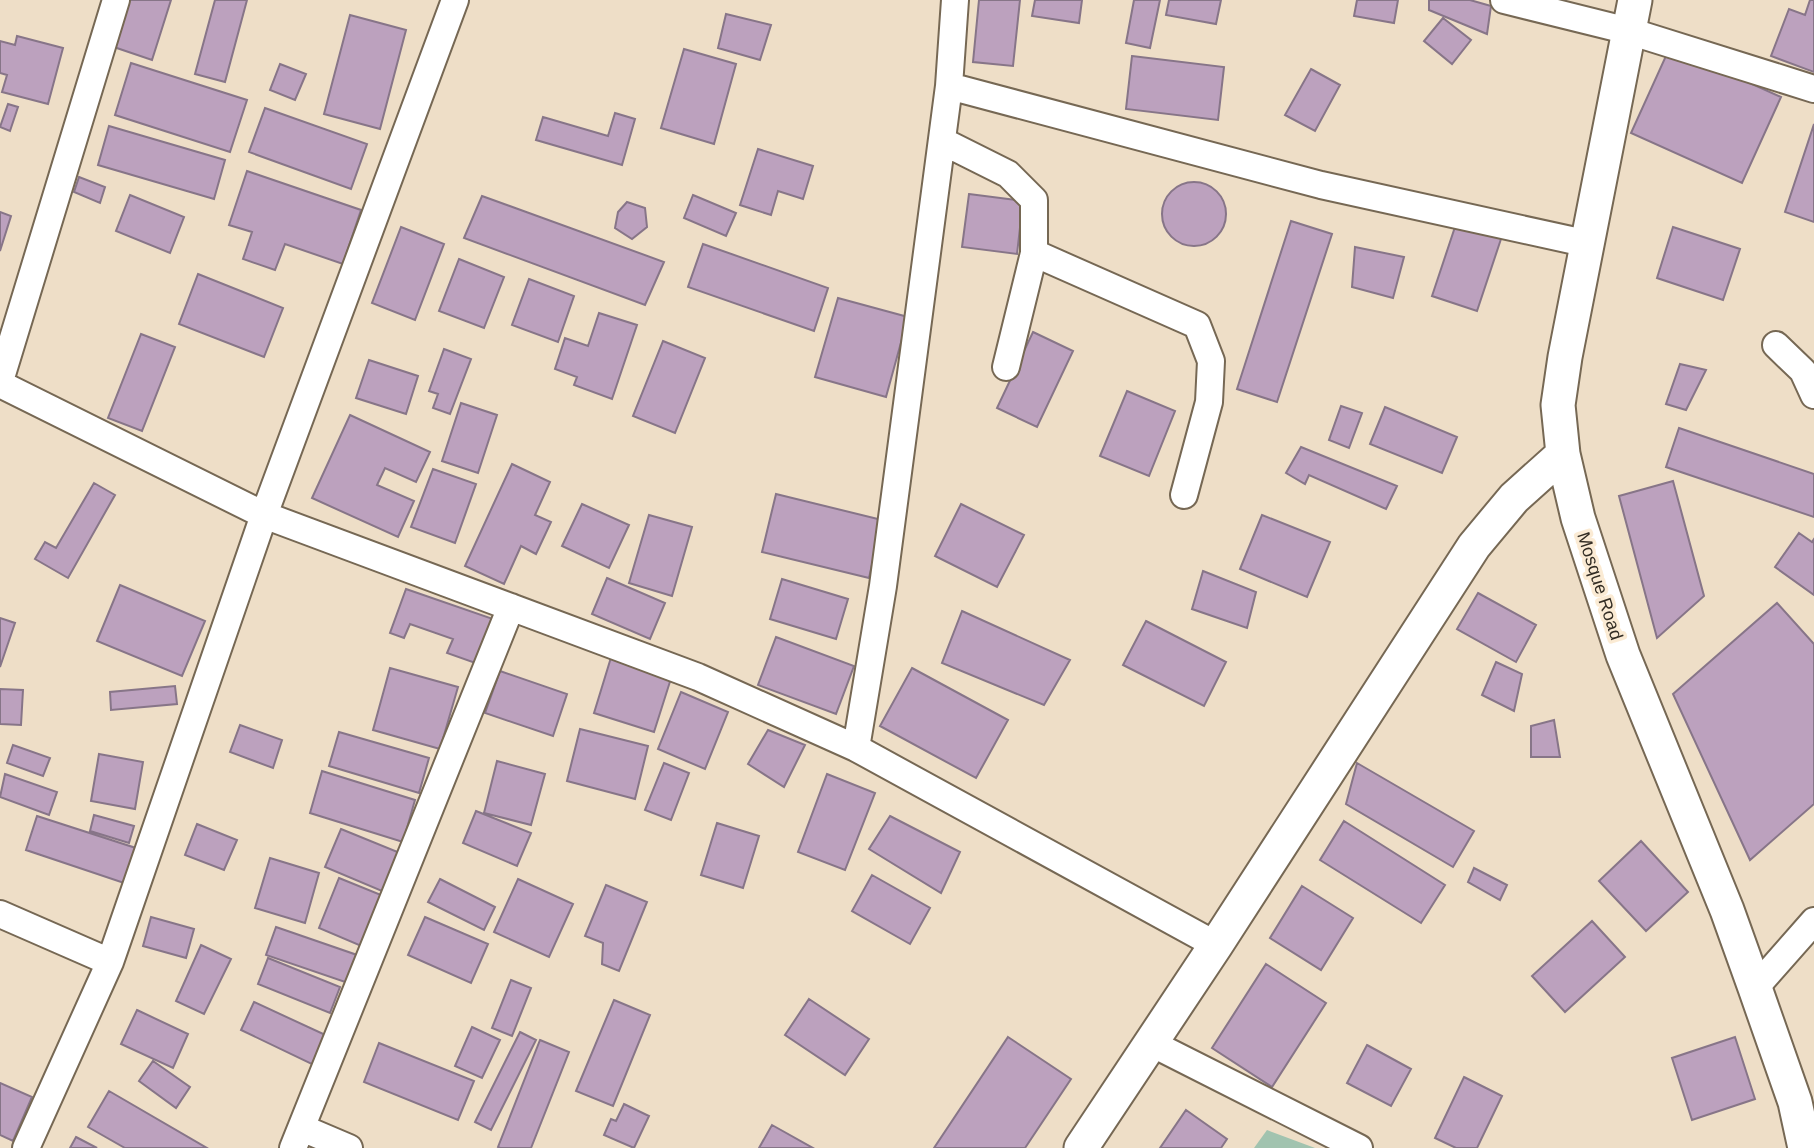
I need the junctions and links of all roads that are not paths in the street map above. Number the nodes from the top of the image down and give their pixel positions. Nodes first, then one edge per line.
1 (116, 0) edge
2 (455, 0) edge
3 (955, 0) edge
4 (1504, 0) edge
5 (1632, 15) edge
6 (949, 86) junction
7 (1814, 89) edge
8 (942, 141) junction
9 (1589, 244) junction
10 (1034, 253) junction
11 (1776, 345) dead end
12 (1006, 367) dead end
13 (0, 383) edge
14 (1814, 395) edge
15 (1563, 454) junction
16 (1184, 495) dead end
17 (264, 514) junction
18 (511, 607) junction
19 (856, 748) junction
20 (0, 914) edge
21 (1814, 921) edge
22 (1216, 945) junction
23 (110, 962) junction
24 (1755, 988) junction
25 (1151, 1043) junction
26 (298, 1138) edge
27 (26, 1148) edge
28 (349, 1148) edge
29 (1081, 1148) edge
30 (1359, 1148) edge
31 (1805, 1148) edge

1 - 13 street
2 - 17 street
3 - 6 street
4 - 5 street
5 - 7 street
5 - 9 street, Mosque Road
6 - 8 street
6 - 9 street
8 - 10 street
8 - 19 street
9 - 15 street, Mosque Road
10 - 12 street
10 - 16 street
11 - 14 street
13 - 17 street
15 - 22 street
15 - 24 street, Mosque Road
17 - 18 street
17 - 23 street
18 - 19 street
18 - 26 street
19 - 22 street
20 - 23 street
21 - 24 street
22 - 25 street
23 - 27 street
24 - 31 street, Mosque Road
25 - 29 street
25 - 30 street
26 - 28 street

